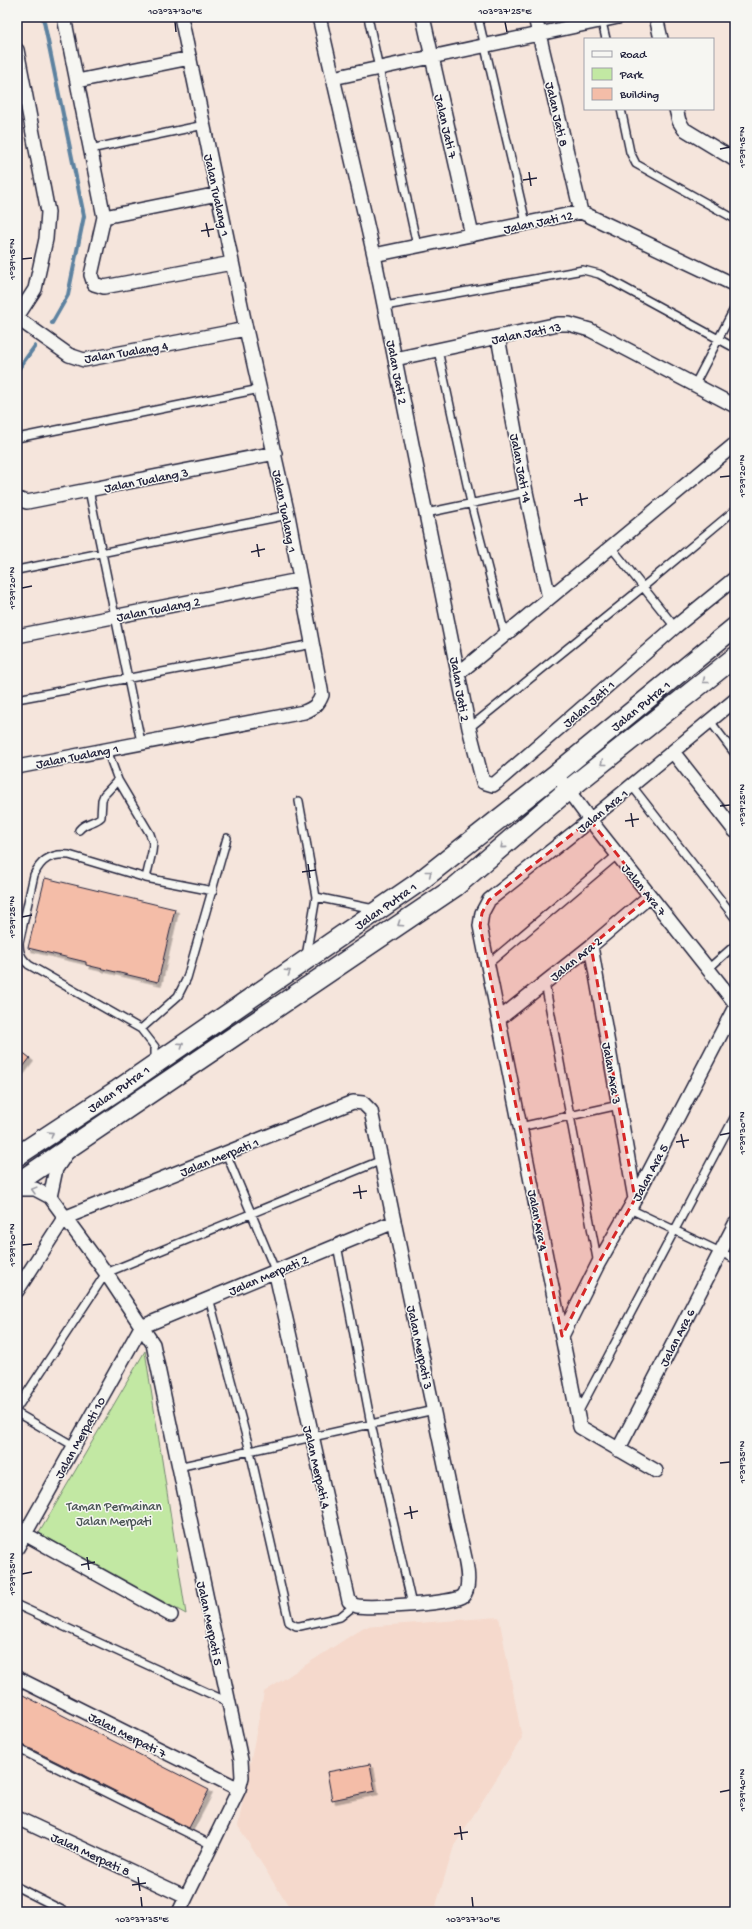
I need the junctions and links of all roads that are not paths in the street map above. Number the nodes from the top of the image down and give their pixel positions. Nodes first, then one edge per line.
1 (64, 17) edge
2 (181, 17) edge
3 (319, 17) edge
4 (368, 17) edge
5 (424, 17) edge
6 (478, 17) edge
7 (535, 17) edge
8 (618, 17) edge
9 (656, 17) edge
10 (602, 19) edge
11 (539, 35) junction
12 (606, 38) edge
13 (661, 38) edge
14 (484, 46) junction
15 (17, 50) edge
16 (432, 57) junction
17 (190, 58) junction
18 (380, 68) junction
19 (333, 78) junction
20 (77, 81) junction
21 (621, 110) edge
22 (676, 110) edge
23 (204, 125) junction
24 (90, 149) junction
25 (735, 160) edge
26 (218, 194) junction
27 (581, 212) junction
28 (104, 217) junction
29 (735, 219) edge
30 (526, 223) junction
31 (472, 235) junction
32 (417, 246) junction
33 (374, 255) junction
34 (232, 263) junction
35 (735, 285) edge
36 (384, 306) junction
37 (735, 307) edge
38 (17, 318) edge
39 (246, 329) junction
40 (498, 337) junction
41 (718, 340) junction
42 (735, 348) edge
43 (438, 350) junction
44 (395, 359) junction
45 (695, 384) junction
46 (260, 390) junction
47 (735, 406) edge
48 (17, 438) edge
49 (735, 444) edge
50 (275, 453) junction
51 (89, 490) junction
52 (526, 492) junction
53 (17, 500) edge
54 (471, 503) junction
55 (735, 510) edge
56 (426, 513) junction
57 (288, 516) junction
58 (612, 546) junction
59 (102, 554) junction
60 (17, 570) edge
61 (735, 578) edge
62 (299, 580) junction
63 (643, 587) junction
64 (549, 598) junction
65 (115, 617) junction
66 (675, 627) junction
67 (735, 627) edge
68 (505, 635) junction
69 (17, 636) edge
70 (313, 644) junction
71 (733, 663) edge
72 (459, 673) junction
73 (128, 678) junction
74 (17, 699) edge
75 (735, 700) edge
76 (710, 721) junction
77 (468, 728) junction
78 (141, 742) junction
79 (107, 750) junction
80 (673, 752) junction
81 (735, 754) edge
82 (17, 767) edge
83 (556, 774) junction
84 (118, 780) junction
85 (632, 786) junction
86 (568, 790) junction
87 (299, 801) dead end
88 (590, 820) junction
89 (79, 830) dead end
90 (735, 830) edge
91 (227, 838) dead end
92 (618, 855) junction
93 (146, 878) junction
94 (213, 891) junction
95 (650, 896) junction
96 (316, 898) junction
97 (378, 910) junction
98 (735, 918) edge
99 (480, 926) joint
100 (735, 945) edge
101 (591, 946) junction
102 (305, 960) junction
103 (488, 964) junction
104 (708, 969) junction
105 (545, 983) junction
106 (735, 1003) edge
107 (735, 1007) edge
108 (499, 1019) junction
109 (141, 1029) junction
110 (151, 1065) junction
111 (619, 1105) junction
112 (371, 1111) joint
113 (570, 1116) junction
114 (735, 1116) edge
115 (520, 1127) junction
116 (73, 1146) junction
117 (226, 1153) junction
118 (382, 1160) junction
119 (23, 1161) edge
120 (17, 1183) edge
121 (17, 1189) edge
122 (50, 1196) junction
123 (633, 1204) junction
124 (251, 1213) junction
125 (64, 1218) junction
126 (394, 1222) junction
127 (735, 1224) edge
128 (675, 1230) junction
129 (337, 1245) junction
130 (720, 1252) junction
131 (735, 1259) edge
132 (598, 1264) junction
133 (275, 1270) junction
134 (106, 1273) junction
135 (17, 1291) edge
136 (209, 1298) junction
137 (141, 1327) junction
138 (562, 1336) junction
139 (17, 1408) edge
140 (434, 1410) junction
141 (17, 1413) edge
142 (578, 1414) junction
143 (371, 1424) junction
144 (311, 1438) junction
145 (74, 1446) junction
146 (618, 1450) junction
147 (250, 1451) junction
148 (178, 1467) junction
149 (656, 1471) dead end
150 (25, 1534) junction
151 (17, 1548) edge
152 (17, 1604) edge
153 (412, 1605) junction
154 (355, 1606) junction
155 (171, 1615) dead end
156 (17, 1678) edge
157 (228, 1702) junction
158 (17, 1748) edge
159 (239, 1789) junction
160 (17, 1818) edge
161 (212, 1845) junction
162 (17, 1887) edge
163 (186, 1897) junction
164 (66, 1912) edge
165 (179, 1912) edge

1 - 20 street
2 - 17 street, Jalan Tualang 1
3 - 19 street, Jalan Jati 2
4 - 18 lane
5 - 16 street, Jalan Jati 7
6 - 14 lane
7 - 11 street, Jalan Jati 8
8 - 10 street
9 - 13 street
10 - 11 street
10 - 12 lane
11 - 14 street
11 - 27 street, Jalan Jati 8
14 - 16 street
14 - 30 lane
15 - 38 street
16 - 18 street
16 - 31 street, Jalan Jati 7
17 - 20 street
17 - 23 street, Jalan Tualang 1
18 - 19 street
18 - 32 lane
19 - 33 street, Jalan Jati 2
20 - 24 street
21 - 29 lane
22 - 25 street
23 - 24 lane
23 - 26 street, Jalan Tualang 1
24 - 28 street
26 - 28 street
26 - 34 street, Jalan Tualang 1
27 - 30 street, Jalan Jati 12
27 - 35 street, Jalan Jati 12
28 - 34 street
30 - 31 street, Jalan Jati 12
31 - 32 street, Jalan Jati 12
32 - 33 street, Jalan Jati 12
33 - 36 street, Jalan Jati 2
34 - 39 street, Jalan Tualang 1
36 - 41 lane
36 - 44 street, Jalan Jati 2
37 - 41 lane
38 - 39 street, Jalan Tualang 4
39 - 46 street, Jalan Tualang 1
40 - 43 street, Jalan Jati 13
40 - 45 street, Jalan Jati 13
40 - 52 street, Jalan Jati 14
41 - 42 lane
41 - 45 lane
43 - 44 street, Jalan Jati 13
43 - 54 lane
44 - 56 street, Jalan Jati 2
45 - 47 street, Jalan Jati 13
46 - 48 lane
46 - 50 street, Jalan Tualang 1
49 - 58 street
50 - 51 street, Jalan Tualang 3
50 - 57 street, Jalan Tualang 1
51 - 53 street, Jalan Tualang 3
51 - 59 lane
52 - 54 lane
52 - 64 street, Jalan Jati 14
54 - 56 lane
54 - 68 lane
55 - 63 lane
56 - 72 street, Jalan Jati 2
57 - 59 lane
57 - 62 street, Jalan Tualang 1
58 - 63 lane
58 - 64 street
59 - 60 lane
59 - 65 lane
61 - 66 street, Jalan Jati 1
62 - 65 street, Jalan Tualang 2
62 - 70 street, Jalan Tualang 1
63 - 66 lane
63 - 77 lane
64 - 68 street
65 - 69 street, Jalan Tualang 2
65 - 73 lane
66 - 77 street, Jalan Jati 1
67 - 83 main road, Jalan Putra 1
68 - 72 street
70 - 73 lane
70 - 78 street, Jalan Tualang 1
71 -> 86 main road, Jalan Putra 1
72 - 77 street, Jalan Jati 2
73 - 74 lane
73 - 78 lane
75 - 76 street, Jalan Ara 1
76 - 80 street, Jalan Ara 1
76 - 81 lane
78 - 79 street, Jalan Tualang 1
79 - 82 street, Jalan Tualang 1
79 - 84 lane
80 - 85 street, Jalan Ara 1
80 - 90 street
83 - 86 street, Jalan Ara 7
97 -> 83 main road, Jalan Putra 1
84 - 89 lane
84 - 93 lane
85 - 88 street, Jalan Ara 1
85 - 98 lane
86 - 88 street, Jalan Ara 7
86 -> 116 main road, Jalan Putra 1
87 - 96 lane
88 - 92 street, Jalan Ara 7
88 - 99 street, Jalan Ara 1
91 - 94 lane
92 - 95 street, Jalan Ara 7
92 - 103 lane
93 - 94 lane
93 - 109 lane
94 - 109 lane
95 - 101 street, Jalan Ara 2
95 - 104 street, Jalan Ara 7
96 - 97 lane
96 - 102 lane
97 - 102 main road, Jalan Putra 1
99 - 103 street, Jalan Ara 4
100 - 104 lane
101 - 105 street, Jalan Ara 2
101 - 111 street, Jalan Ara 3
110 -> 102 main road, Jalan Putra 1
103 - 108 street, Jalan Ara 4
104 - 106 street, Jalan Ara 7
105 - 108 street, Jalan Ara 2
105 - 113 lane
107 - 123 street, Jalan Ara 5
108 - 115 street, Jalan Ara 4
109 - 110 lane
119 -> 110 main road, Jalan Putra 1
111 - 113 lane
111 - 123 street, Jalan Ara 3
112 - 117 street, Jalan Merpati 1
112 - 118 street, Jalan Merpati 3
113 - 115 lane
113 - 132 lane
114 - 128 lane
115 - 138 street, Jalan Ara 4
116 - 119 main road, Jalan Putra 1
116 - 122 street
117 - 124 lane
117 - 125 street, Jalan Merpati 1
118 - 124 lane
118 - 126 street, Jalan Merpati 3
119 - 120 main road, Jalan Putra 1
122 -> 121 street
122 - 125 street, Jalan Merpati 5
123 - 128 lane
123 - 132 street, Jalan Ara 5
124 - 133 lane
124 - 134 lane
125 - 134 street, Jalan Merpati 5
125 - 135 street
126 - 129 street, Jalan Merpati 2
126 - 140 street, Jalan Merpati 3
127 - 130 street, Jalan Ara 6
128 - 130 lane
128 - 142 lane
129 - 133 street, Jalan Merpati 2
129 - 143 lane
130 - 131 lane
130 - 146 street, Jalan Ara 6
132 - 138 street, Jalan Ara 5
133 - 136 street, Jalan Merpati 2
133 - 144 street, Jalan Merpati 4
134 - 137 street, Jalan Merpati 5
134 - 139 lane
136 - 137 street, Jalan Merpati 2
136 - 147 lane
137 - 145 street, Jalan Merpati 10
137 - 148 street, Jalan Merpati 5
138 - 142 street, Jalan Ara 4
140 - 143 lane
140 - 153 street, Jalan Merpati 3
141 - 145 lane
142 - 146 street, Jalan Ara 4
143 - 144 lane
143 - 153 lane
144 - 147 lane
144 - 154 street, Jalan Merpati 4
145 - 150 street, Jalan Merpati 10
146 - 149 street, Jalan Ara 4
147 - 148 lane
147 - 154 lane
148 - 157 street, Jalan Merpati 5
150 - 151 street, Jalan Merpati 10
150 - 155 street
152 - 157 lane
153 - 154 street
156 - 159 street, Jalan Merpati 7
157 - 159 street, Jalan Merpati 5
158 - 161 lane
159 - 161 street, Jalan Merpati 5
160 - 163 street, Jalan Merpati 8
161 - 163 street, Jalan Merpati 5
162 - 164 lane
163 - 165 street, Jalan Merpati 5

